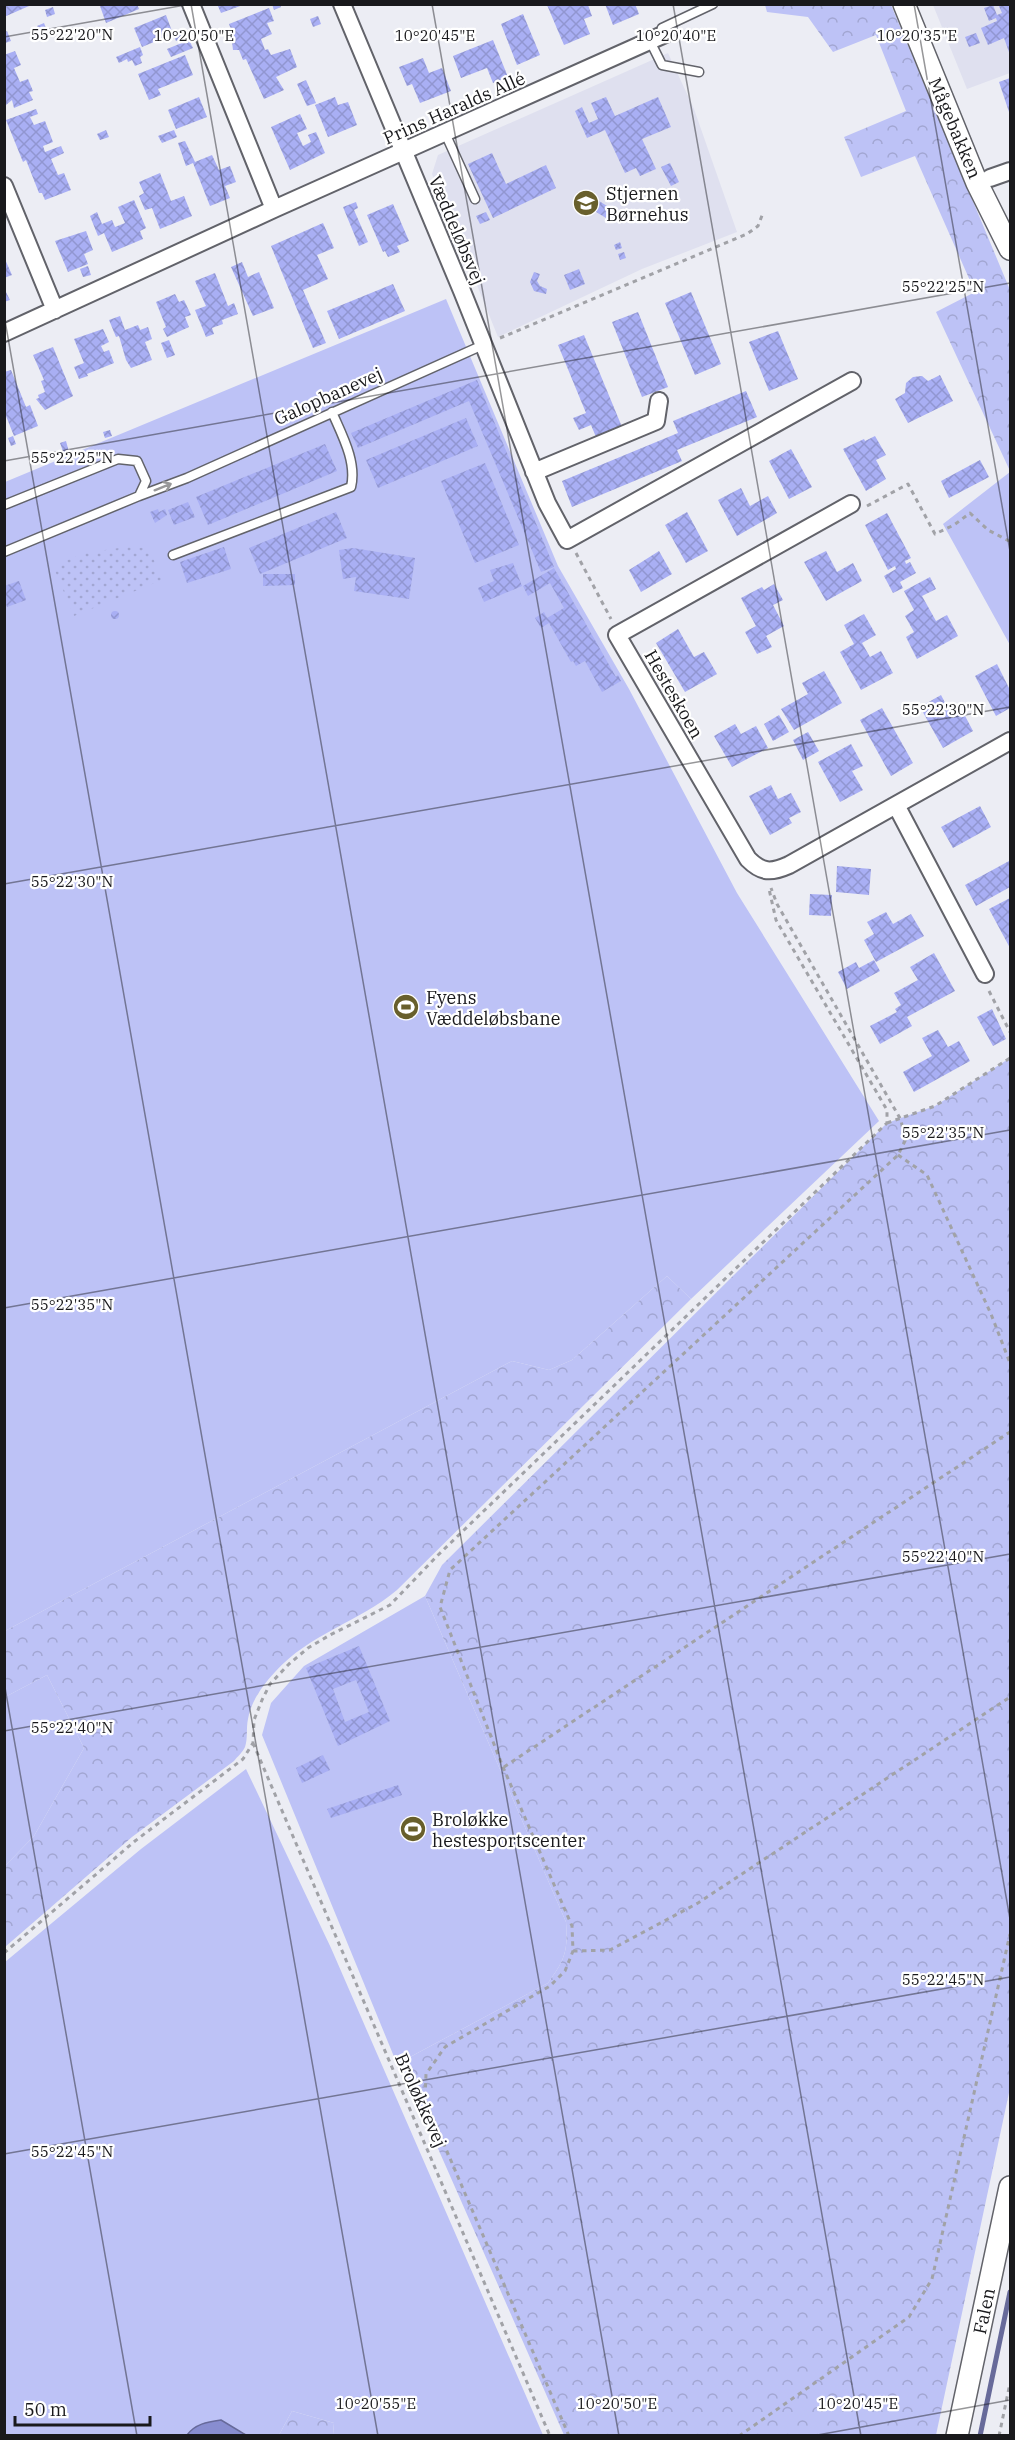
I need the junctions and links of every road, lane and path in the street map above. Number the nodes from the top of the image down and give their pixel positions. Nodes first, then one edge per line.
1 (191, 4) edge
2 (342, 4) edge
3 (713, 4) edge
4 (904, 4) edge
5 (919, 4) edge
6 (657, 38) junction
7 (699, 72) dead end
8 (445, 133) junction
9 (403, 153) junction
10 (1011, 171) edge
11 (990, 178) junction
12 (4, 186) edge
13 (475, 199) dead end
14 (274, 209) junction
15 (763, 213) dead end
16 (1011, 239) edge
17 (1011, 249) edge
18 (54, 310) junction
19 (4, 333) edge
20 (483, 345) junction
21 (852, 381) dead end
22 (659, 401) dead end
23 (332, 412) junction
24 (534, 472) junction
25 (139, 496) junction
26 (851, 504) joint
27 (4, 505) edge
28 (567, 540) junction
29 (1011, 544) edge
30 (4, 552) edge
31 (173, 555) dead end
32 (617, 635) junction
33 (1011, 741) edge
34 (896, 805) junction
35 (766, 872) junction
36 (985, 974) joint
37 (1011, 1032) edge
38 (1011, 1058) edge
39 (901, 1120) junction
40 (887, 1123) junction
41 (898, 1155) junction
42 (1011, 1363) edge
43 (1011, 1432) edge
44 (1011, 1697) edge
45 (253, 1743) junction
46 (503, 1767) junction
47 (1011, 1934) edge
48 (573, 1951) junction
49 (4, 1953) edge
50 (1011, 2187) edge
51 (1011, 2383) edge
52 (550, 2436) edge
53 (569, 2436) edge
54 (740, 2436) edge
55 (957, 2436) edge
56 (999, 2436) edge

1 - 14 street
2 - 9 street, Væddeløbsvej
3 - 6 lane, Prins Haralds Allé
4 - 17 street, Mågebakken
5 - 11 street, Mågebakken
6 - 7 lane
6 - 8 street, Prins Haralds Allé
8 - 9 street, Prins Haralds Allé
8 - 13 lane
9 - 14 street, Prins Haralds Allé
9 - 20 street, Væddeløbsvej
10 - 11 street, Mågebakken
11 - 16 street, Mågebakken
12 - 18 street
14 - 18 street, Prins Haralds Allé
15 - 20 path
18 - 19 street, Prins Haralds Allé
20 - 23 lane, Galopbanevej
20 - 24 street, Væddeløbsvej
21 - 28 street
22 - 24 street
25 -> 23 lane, Galopbanevej
23 - 31 lane
24 - 28 street, Væddeløbsvej
25 - 27 lane
25 - 30 lane, Galopbanevej
26 - 29 path
26 - 32 street
28 - 32 path
32 - 35 street, Hesteskoen
33 - 34 street
34 - 35 street
34 - 36 street
35 - 39 path
35 - 40 path
36 - 37 path
38 - 39 path
39 - 40 path
39 - 41 path
40 - 45 path
41 - 42 path
41 - 46 path
43 - 46 path
44 - 48 path
45 - 49 path
45 - 52 path, Broløkkevej
46 - 48 path
47 - 54 path
48 - 53 path
50 - 55 street, Falen
51 - 56 path

